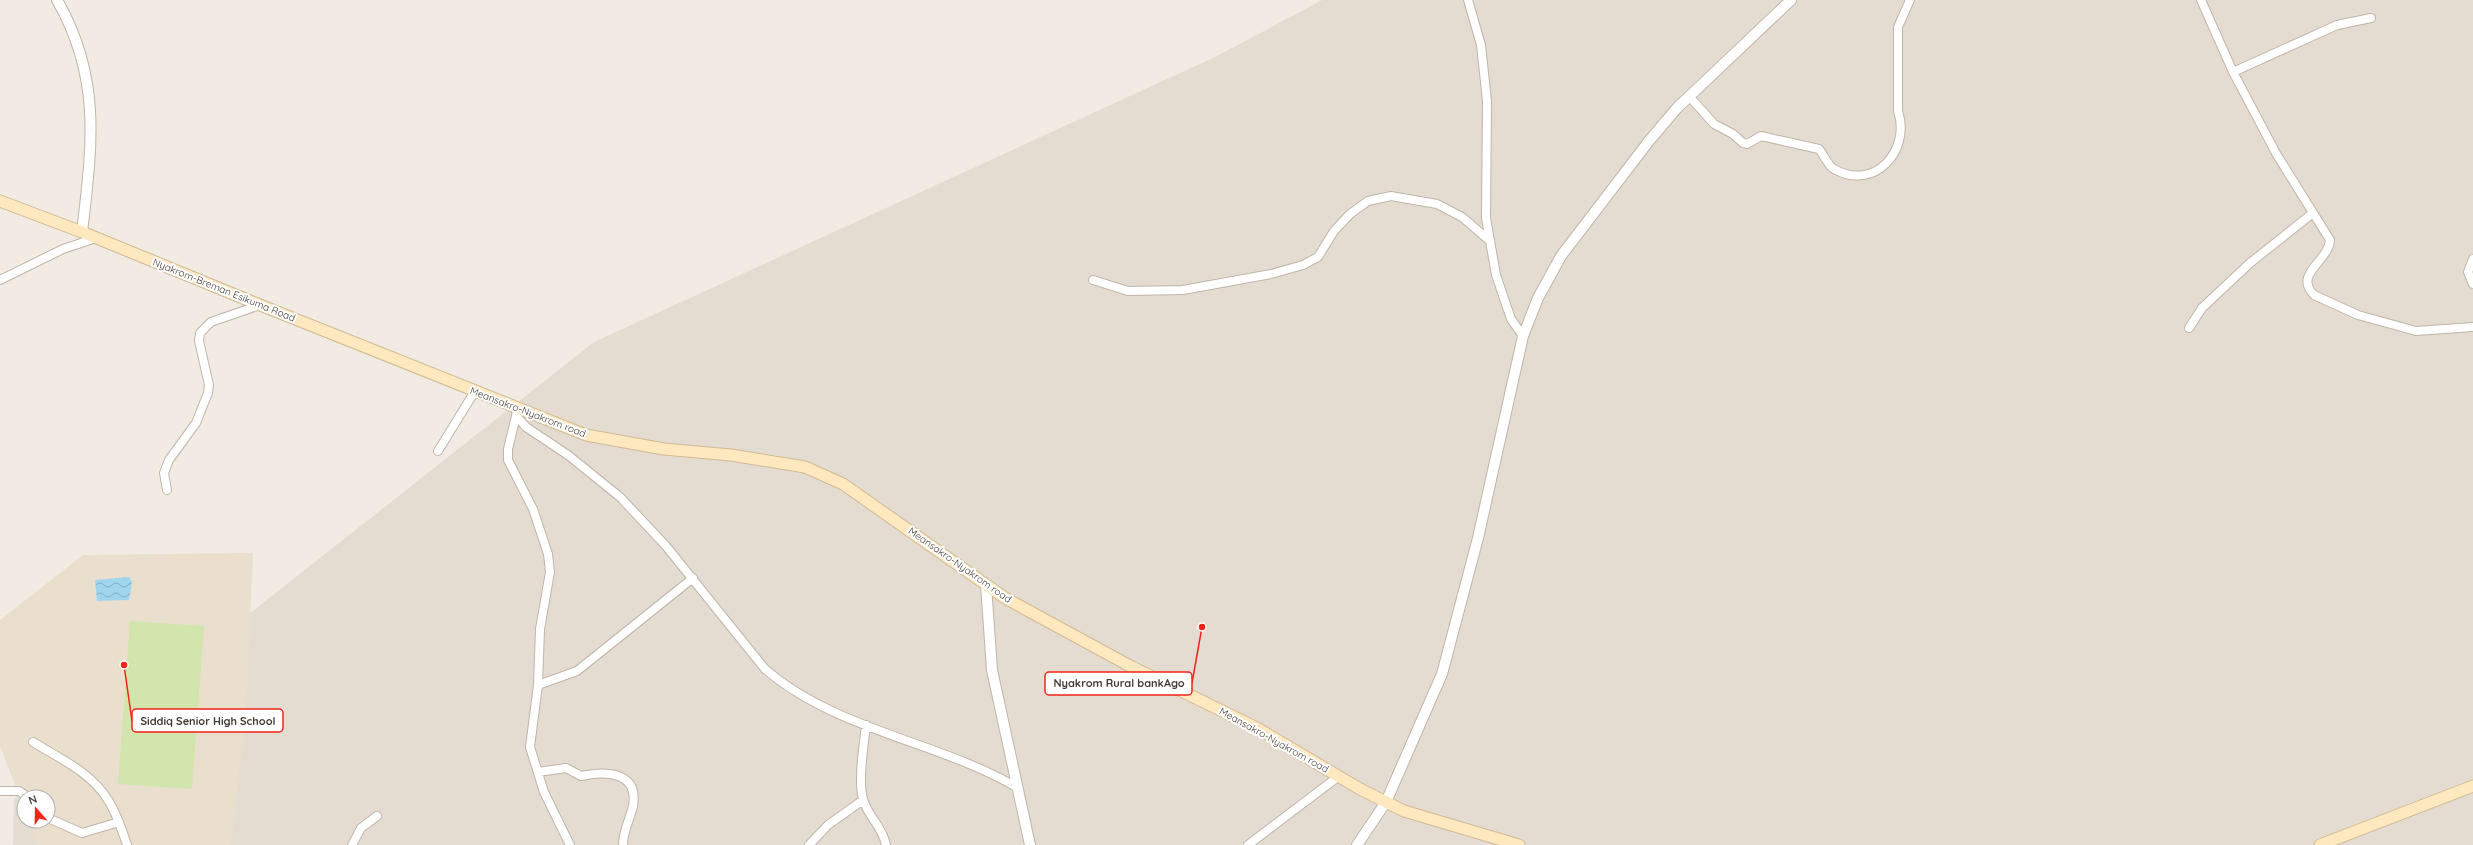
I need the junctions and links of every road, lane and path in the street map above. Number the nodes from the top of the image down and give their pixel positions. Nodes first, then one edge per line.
1 (57, 0) edge
2 (1468, 0) edge
3 (1791, 0) edge
4 (1910, 0) edge
5 (2201, 0) edge
6 (2371, 18) dead end
7 (2233, 72) junction
8 (1689, 96) junction
9 (0, 201) edge
10 (2313, 213) junction
11 (82, 232) junction
12 (96, 238) junction
13 (1490, 241) junction
14 (2473, 259) edge
15 (0, 280) edge
16 (1093, 280) dead end
17 (2473, 284) edge
18 (260, 306) junction
19 (2189, 328) dead end
20 (2473, 328) edge
21 (1523, 336) junction
22 (447, 378) joint
23 (475, 391) junction
24 (516, 412) junction
25 (438, 451) dead end
26 (167, 490) dead end
27 (693, 578) junction
28 (986, 585) junction
29 (538, 685) junction
30 (866, 725) junction
31 (33, 742) dead end
32 (538, 772) junction
33 (1339, 776) junction
34 (2473, 786) edge
35 (1018, 788) junction
36 (0, 791) edge
37 (16, 791) edge
38 (863, 800) junction
39 (1386, 802) junction
40 (377, 816) dead end
41 (56, 822) edge
42 (119, 822) junction
43 (127, 845) edge
44 (352, 845) edge
45 (570, 845) edge
46 (623, 845) edge
47 (808, 845) edge
48 (886, 845) edge
49 (1030, 845) edge
50 (1248, 845) edge
51 (1357, 845) edge
52 (1519, 845) edge
53 (2320, 845) edge

1 - 11 street
2 - 13 street
3 - 8 street
4 - 8 street
5 - 7 street
6 - 7 street
7 - 10 street
8 - 21 street
9 - 11 main road, Nyakrom-Breman Esikuma Road
10 - 19 street
10 - 20 street
11 - 12 main road, Nyakrom-Breman Esikuma Road
12 - 15 street
12 - 18 main road, Nyakrom-Breman Esikuma Road
13 - 16 street
13 - 21 street
14 - 17 street
18 - 22 main road, Nyakrom-Breman Esikuma Road
18 - 26 street
21 - 39 street
22 - 23 main road, Meansakro-Nyakrom road
23 - 24 main road, Meansakro-Nyakrom road
23 - 25 street
24 - 27 street
24 - 28 main road, Meansakro-Nyakrom road
24 - 29 street
27 - 29 street
27 - 30 street
28 - 33 main road, Meansakro-Nyakrom road
28 - 35 street
29 - 32 street
30 - 35 street
30 - 38 street
31 - 42 street
32 - 45 street
32 - 46 street
33 - 39 main road, Meansakro-Nyakrom road
33 - 50 street
34 - 53 main road
35 - 49 street
36 - 37 street
38 - 47 street
38 - 48 street
39 - 51 street
39 - 52 main road, Meansakro-Nyakrom road
40 - 44 street
41 - 42 street
42 - 43 street

